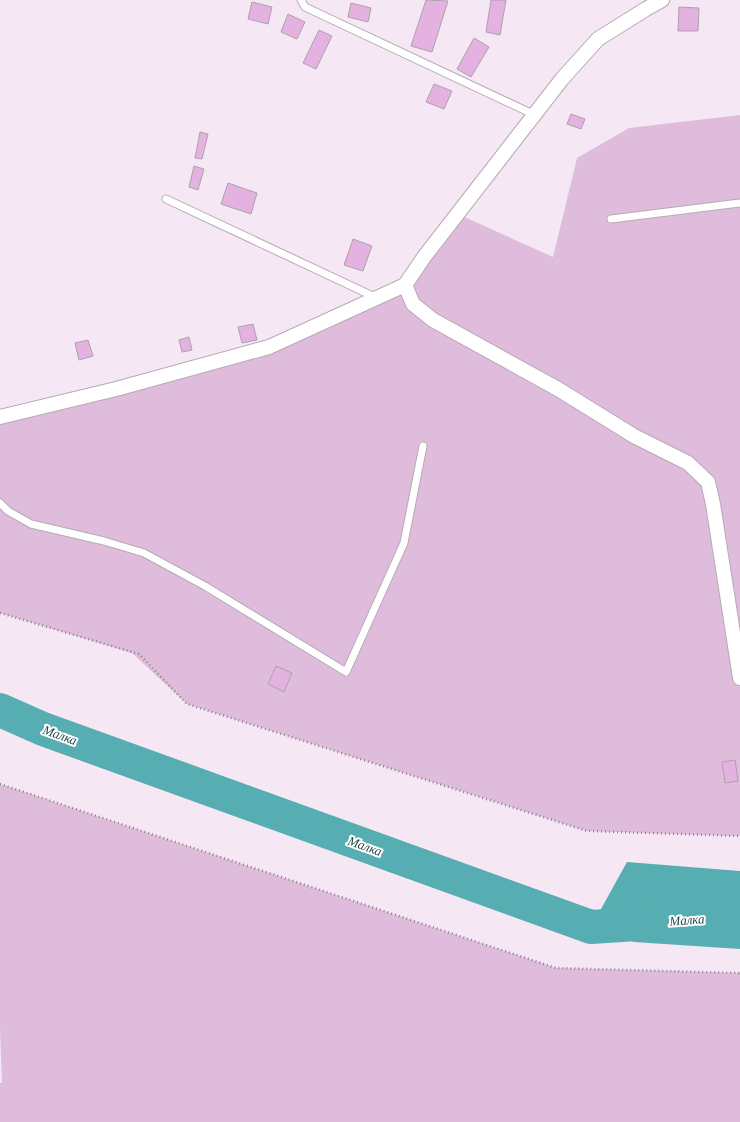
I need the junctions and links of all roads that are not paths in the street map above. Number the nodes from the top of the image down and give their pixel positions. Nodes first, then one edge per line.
1 (301, 0) edge
2 (662, 0) edge
3 (535, 116) junction
4 (166, 199) dead end
5 (740, 203) edge
6 (611, 219) dead end
7 (405, 285) junction
8 (377, 298) junction
9 (0, 417) edge
10 (423, 446) dead end
11 (0, 503) edge
12 (740, 678) edge

1 - 3 lane
2 - 3 street
3 - 7 street
4 - 8 lane
5 - 6 lane
7 - 8 street
7 - 12 street
8 - 9 street
10 - 11 lane

